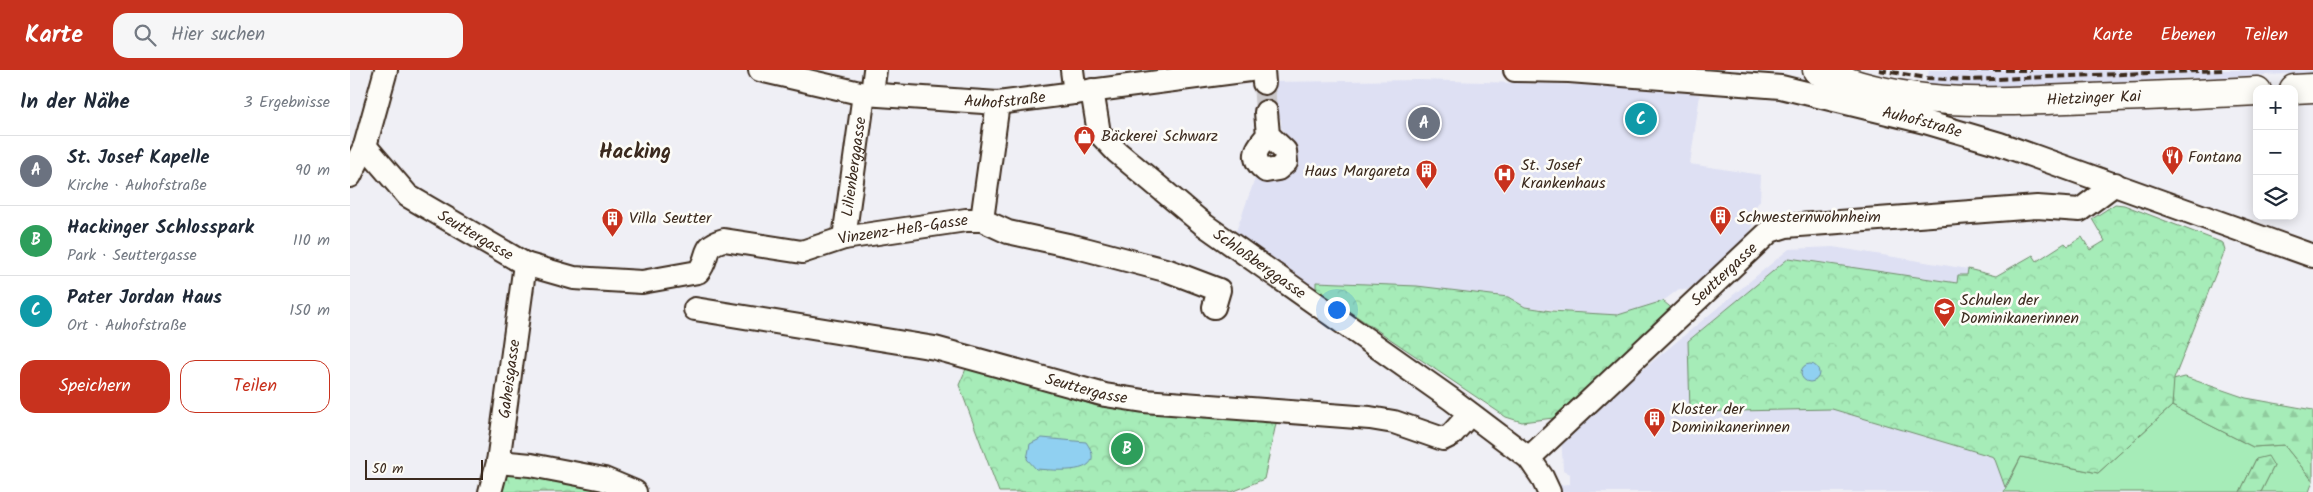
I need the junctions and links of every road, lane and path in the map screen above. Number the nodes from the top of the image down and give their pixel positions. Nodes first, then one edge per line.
1 (386, 70) edge
2 (760, 70) edge
3 (875, 70) edge
4 (1072, 70) edge
5 (1515, 70) edge
6 (1817, 70) edge
7 (1226, 71) edge
8 (1259, 74) edge
9 (2313, 88) edge
10 (2298, 89) edge
11 (1084, 91) junction
12 (2253, 91) edge
13 (868, 94) junction
14 (998, 103) junction
15 (1266, 112) tunnel mouth
16 (1268, 134) dead end
17 (365, 146) junction
18 (350, 176) edge
19 (2115, 184) junction
20 (982, 220) junction
21 (844, 238) junction
22 (2313, 256) edge
23 (525, 264) junction
24 (642, 282) joint
25 (1214, 307) dead end
26 (695, 309) dead end
27 (1470, 414) junction
28 (1529, 458) junction
29 (498, 462) junction
30 (490, 492) edge
31 (635, 492) edge
32 (1549, 492) edge

1 - 17 street
2 - 13 street, Auhofstraße
3 - 13 street, Lilienberggasse
4 - 11 street, Schloßberggasse
5 - 19 street, Auhofstraße
6 - 12 main road, Hietzinger Kai
7 - 8 street, Auhofstraße
7 - 11 street, Auhofstraße
9 - 10 main road
11 - 14 street, Auhofstraße
11 - 27 street, Schloßberggasse
13 - 14 street, Auhofstraße
13 - 21 street, Lilienberggasse
14 - 20 street
15 - 16 street
17 - 18 street
17 - 23 street, Seuttergasse
19 - 22 street, Auhofstraße
19 - 28 street, Seuttergasse
20 - 21 street, Vinzenz-Heß-Gasse
20 - 25 street, Vinzenz-Heß-Gasse
21 - 24 street, Vinzenz-Heß-Gasse
23 - 24 street, Seuttergasse
23 - 29 street, Gaheisgasse
26 - 27 street, Seuttergasse
27 - 28 street, Schloßberggasse
28 - 32 street, Schloßberggasse
29 - 30 street, Gaheisgasse
29 - 31 street

